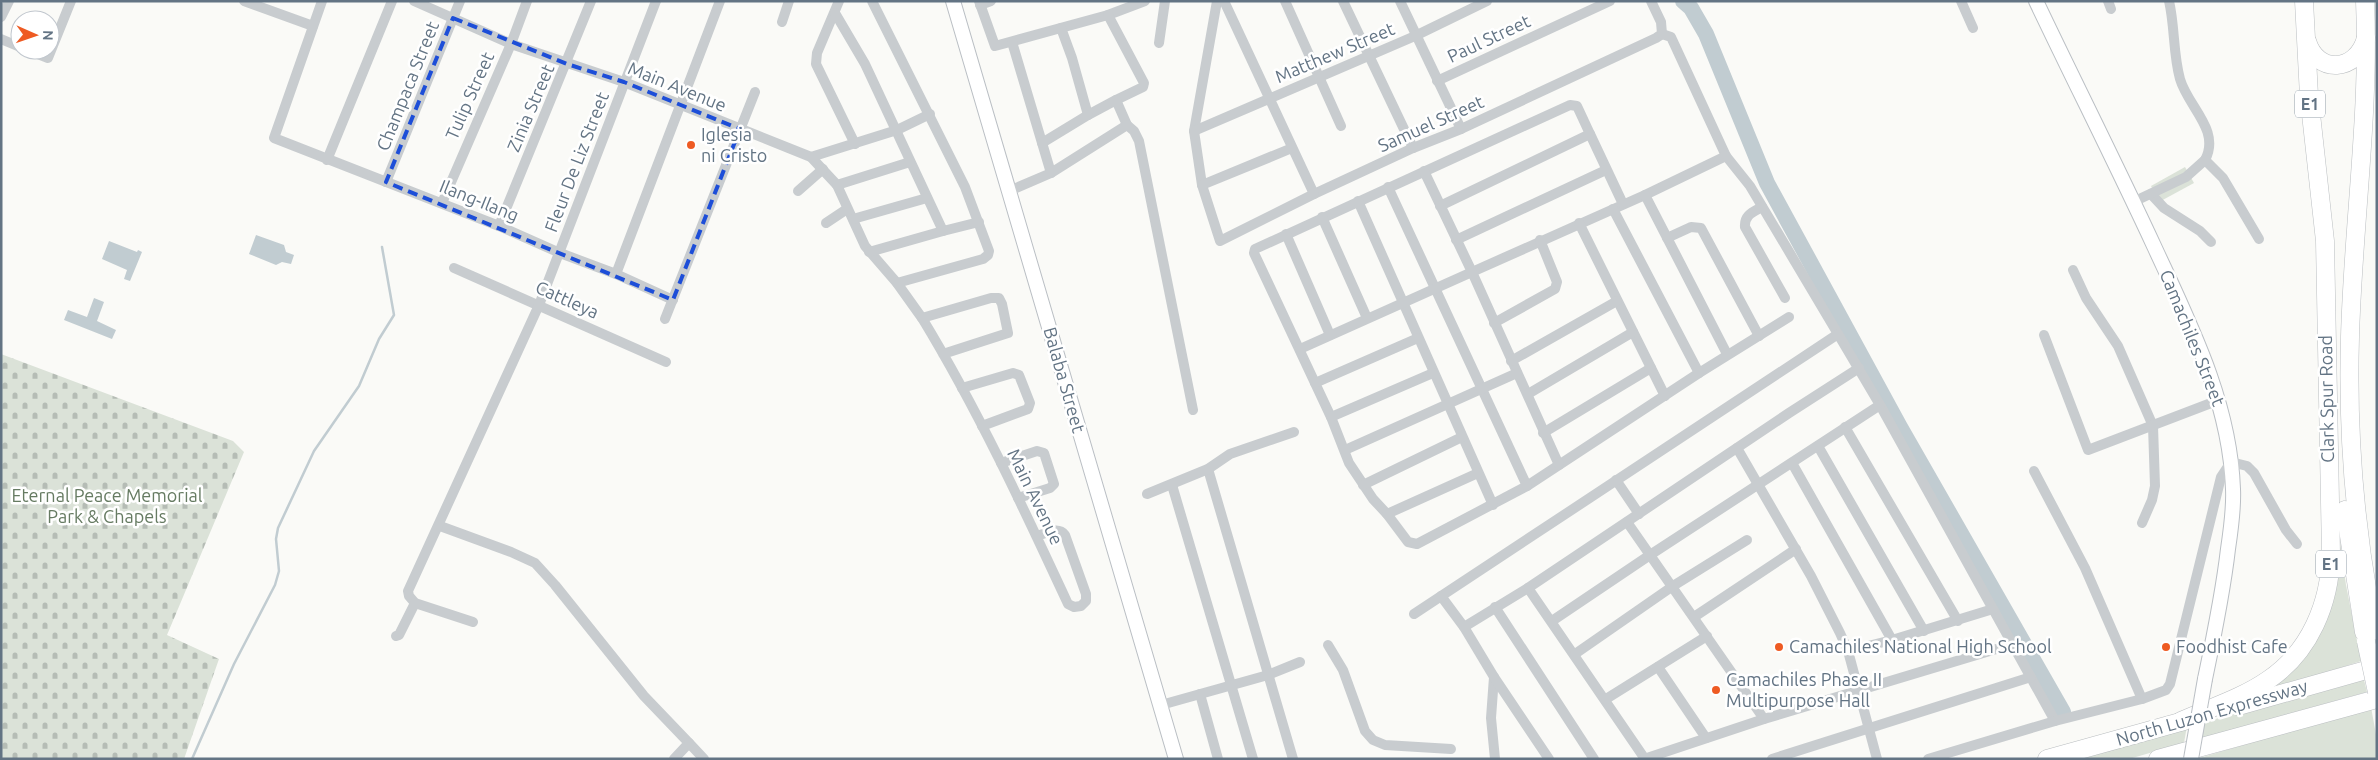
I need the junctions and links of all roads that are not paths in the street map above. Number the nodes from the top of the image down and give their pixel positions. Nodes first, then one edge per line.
1 (9, 1) edge
2 (71, 1) edge
3 (244, 1) edge
4 (322, 1) edge
5 (392, 1) edge
6 (414, 1) edge
7 (460, 1) edge
8 (526, 1) edge
9 (591, 1) edge
10 (656, 1) edge
11 (720, 1) edge
12 (789, 1) edge
13 (839, 1) edge
14 (872, 1) edge
15 (953, 1) edge
16 (991, 1) edge
17 (1145, 1) edge
18 (1165, 1) edge
19 (1217, 1) edge
20 (1224, 1) edge
21 (1285, 1) edge
22 (1343, 1) edge
23 (1400, 1) edge
24 (1487, 1) edge
25 (1610, 1) edge
26 (1651, 1) edge
27 (1961, 1) edge
28 (2036, 1) edge
29 (2304, 1) edge
30 (2365, 1) edge
31 (2168, 2) edge
32 (980, 3) edge
33 (835, 13) junction
34 (1108, 15) junction
35 (1, 17) edge
36 (453, 18) junction
37 (782, 22) dead end
38 (313, 26) junction
39 (60, 28) edge
40 (1061, 28) junction
41 (1974, 28) dead end
42 (2305, 33) junction
43 (2366, 35) junction
44 (1415, 36) junction
45 (1659, 36) junction
46 (1012, 42) junction
47 (1159, 43) dead end
48 (511, 44) junction
49 (1367, 56) junction
50 (567, 64) junction
51 (1318, 77) junction
52 (1437, 81) junction
53 (624, 82) junction
54 (755, 92) dead end
55 (1271, 98) junction
56 (1116, 100) junction
57 (680, 105) junction
58 (930, 114) junction
59 (1088, 115) junction
60 (1127, 125) junction
61 (1341, 126) dead end
62 (740, 129) junction
63 (1461, 129) junction
64 (897, 130) junction
65 (1194, 130) junction
66 (1590, 134) junction
67 (1042, 142) junction
68 (855, 144) junction
69 (1292, 148) junction
70 (1412, 148) junction
71 (1726, 156) junction
72 (811, 157) junction
73 (327, 160) junction
74 (2205, 160) junction
75 (910, 162) junction
76 (823, 169) junction
77 (1606, 170) junction
78 (1424, 171) junction
79 (1051, 173) junction
80 (386, 182) junction
81 (837, 185) junction
82 (1202, 185) junction
83 (1388, 187) junction
84 (798, 191) dead end
85 (1009, 191) junction
86 (1314, 194) junction
87 (2151, 194) junction
88 (1645, 195) junction
89 (927, 198) junction
90 (1358, 200) junction
91 (2134, 202) junction
92 (442, 203) junction
93 (1440, 206) junction
94 (1618, 206) junction
95 (1762, 207) junction
96 (847, 209) junction
97 (1322, 217) junction
98 (853, 219) junction
99 (979, 222) junction
100 (826, 223) dead end
101 (1578, 223) junction
102 (499, 226) junction
103 (943, 231) junction
104 (1286, 234) junction
105 (1667, 238) junction
106 (2259, 239) dead end
107 (1456, 240) junction
108 (1540, 240) junction
109 (2325, 241) junction
110 (2211, 242) dead end
111 (869, 252) junction
112 (560, 253) junction
113 (454, 268) dead end
114 (2074, 270) dead end
115 (1472, 272) junction
116 (616, 274) junction
117 (898, 283) junction
118 (1436, 288) junction
119 (1785, 298) dead end
120 (673, 300) junction
121 (1617, 301) junction
122 (1403, 302) junction
123 (539, 306) junction
124 (1788, 317) dead end
125 (922, 318) junction
126 (1367, 318) junction
127 (665, 319) dead end
128 (1494, 323) junction
129 (1633, 332) junction
130 (1838, 334) junction
131 (1330, 335) junction
132 (2044, 335) dead end
133 (1759, 336) junction
134 (1418, 338) junction
135 (1300, 349) junction
136 (943, 354) junction
137 (1727, 354) junction
138 (1511, 361) junction
139 (666, 362) dead end
140 (1651, 368) junction
141 (1859, 368) junction
142 (1433, 373) junction
143 (1517, 373) junction
144 (1699, 373) junction
145 (1315, 382) junction
146 (962, 388) junction
147 (1481, 389) junction
148 (1528, 394) junction
149 (1665, 396) junction
150 (2219, 400) junction
151 (1447, 404) junction
152 (1880, 405) junction
153 (1193, 410) dead end
154 (1331, 417) junction
155 (982, 426) junction
156 (2153, 426) junction
157 (1845, 427) junction
158 (1294, 432) dead end
159 (1544, 433) junction
160 (1462, 437) junction
161 (1818, 446) junction
162 (1737, 448) junction
163 (1345, 450) junction
164 (2231, 462) junction
165 (1001, 463) junction
166 (1792, 463) junction
167 (1559, 465) junction
168 (1208, 469) junction
169 (2034, 471) dead end
170 (1478, 474) junction
171 (1616, 480) junction
172 (1363, 484) junction
173 (1759, 484) junction
174 (1172, 485) junction
175 (1527, 486) junction
176 (1147, 494) dead end
177 (1018, 498) junction
178 (1492, 504) junction
179 (1387, 514) junction
180 (1639, 514) junction
181 (1627, 522) junction
182 (2142, 523) dead end
183 (440, 526) junction
184 (1037, 536) junction
185 (1748, 540) dead end
186 (2297, 544) dead end
187 (1796, 549) junction
188 (1650, 555) junction
189 (1673, 586) junction
190 (1528, 588) junction
191 (1441, 596) junction
192 (415, 602) junction
193 (1495, 607) junction
194 (1993, 609) junction
195 (1414, 614) dead end
196 (1694, 617) junction
197 (1552, 621) junction
198 (1958, 621) junction
199 (473, 622) dead end
200 (1464, 628) junction
201 (1924, 631) junction
202 (396, 636) dead end
203 (1707, 636) junction
204 (1892, 640) junction
205 (2373, 641) edge
206 (1328, 644) dead end
207 (2013, 644) junction
208 (1848, 651) junction
209 (1575, 654) junction
210 (1300, 662) dead end
211 (1658, 667) junction
212 (2377, 667) edge
213 (1268, 675) junction
214 (1494, 677) junction
215 (2031, 677) junction
216 (1231, 685) junction
217 (1859, 690) junction
218 (2377, 692) edge
219 (1200, 694) junction
220 (1606, 699) junction
221 (2142, 699) junction
222 (2377, 699) edge
223 (1161, 705) junction
224 (1764, 719) junction
225 (2055, 721) junction
226 (2181, 721) junction
227 (1870, 727) junction
228 (1706, 738) junction
229 (689, 742) junction
230 (1450, 749) dead end
231 (674, 759) edge
232 (704, 759) edge
233 (1176, 759) edge
234 (1218, 759) edge
235 (1253, 759) edge
236 (1293, 759) edge
237 (1495, 759) edge
238 (1549, 759) edge
239 (1594, 759) edge
240 (1645, 759) edge
241 (1772, 759) edge
242 (1877, 759) edge
243 (1928, 759) edge
244 (2047, 759) edge
245 (2158, 759) edge
246 (2191, 759) edge

1 - 35 street
2 - 39 street
3 - 38 street
4 - 38 street
5 - 73 street
6 - 36 street, Main Avenue
7 - 36 street, Champaca Street
8 - 48 street, Tulip Street
9 - 50 street, Zinia Street
10 - 53 street, Fleur De Liz Street
11 - 57 street
12 - 37 street
13 - 33 street
14 - 58 street
15 - 85 street, Balaba Street
16 - 32 street
17 - 34 street
18 - 47 street
19 - 65 street
20 - 55 street
21 - 51 street
22 - 49 street
23 - 44 street
24 - 44 street, Matthew Street
25 - 52 street, Paul Street
26 - 45 street
27 - 41 street
28 - 91 street, Camachiles Street
29 - 42 highway, Clark Spur Road / E1
30 - 43 highway, Clark Spur Road / E1
31 - 74 street
32 - 46 street
33 - 64 street
33 - 68 street
34 - 40 street
34 - 56 street
36 - 48 street, Main Avenue
36 - 80 street, Champaca Street
38 - 73 street, Ilang-Ilang
40 - 46 street
40 - 59 street
42 - 43 highway
42 - 109 highway, Clark Spur Road / E1
43 - 205 highway, Clark Spur Road / E1
44 - 49 street, Matthew Street
44 - 52 street
45 - 63 street, Samuel Street
45 - 71 street
46 - 67 street
48 - 50 street, Main Avenue
48 - 92 street, Tulip Street
49 - 51 street, Matthew Street
49 - 70 street
50 - 53 street, Main Avenue
50 - 102 street, Zinia Street
51 - 55 street, Matthew Street
51 - 61 street
52 - 63 street
53 - 57 street, Main Avenue
53 - 112 street, Fleur De Liz Street
54 - 62 street
55 - 65 street, Matthew Street
55 - 69 street
56 - 59 street
56 - 60 street
57 - 62 street, Main Avenue
57 - 116 street
58 - 64 street
58 - 99 street
59 - 67 street
60 - 79 street
60 - 153 street
62 - 72 street, Main Avenue
62 - 120 street
63 - 70 street, Samuel Street
64 - 68 street
64 - 75 street
65 - 82 street
66 - 77 street
66 - 78 street
66 - 93 street
67 - 79 street
68 - 72 street
69 - 82 street
69 - 86 street
70 - 86 street, Samuel Street
71 - 88 street
71 - 95 street
72 - 76 street, Main Avenue
73 - 80 street, Ilang-Ilang
74 - 87 street
74 - 106 street
75 - 81 street
75 - 89 street
76 - 81 street, Main Avenue
76 - 84 street
77 - 94 street
77 - 107 street
78 - 83 street
78 - 93 street
79 - 85 street
80 - 92 street, Ilang-Ilang
81 - 96 street, Main Avenue
82 - 86 street, Samuel Street
83 - 90 street
83 - 118 street
85 - 223 street, Balaba Street
87 - 91 street
87 - 110 street
88 - 94 street
88 - 105 street
89 - 98 street
89 - 103 street
90 - 97 street
90 - 122 street
91 - 150 street, Camachiles Street
92 - 102 street, Ilang-Ilang
93 - 107 street
94 - 101 street
94 - 144 street
95 - 119 street
95 - 130 street
96 - 98 street, Main Avenue
96 - 100 street
97 - 104 street
97 - 126 street
98 - 111 street, Main Avenue
99 - 103 street
99 - 117 street
101 - 108 street
101 - 121 street
102 - 112 street, Ilang-Ilang
103 - 111 street
104 - 131 street
104 - 135 street
105 - 133 street
105 - 137 street
107 - 115 street
108 - 115 street
108 - 128 street
109 - 205 highway
109 - 226 highway, Clark Spur Road / E1
111 - 117 street, Main Avenue
112 - 116 street, Ilang-Ilang
112 - 123 street, Fleur De Liz Street
113 - 123 street, Cattleya
114 - 156 street
115 - 118 street
115 - 128 street
116 - 120 street, Ilang-Ilang
117 - 125 street, Main Avenue
118 - 122 street
118 - 147 street
120 - 127 street
121 - 129 street
121 - 138 street
122 - 126 street
122 - 134 street
123 - 139 street, Cattleya
123 - 183 street, Fleur De Liz Street
124 - 133 street
125 - 136 street, Main Avenue
125 - 136 street
126 - 131 street
128 - 138 street
129 - 140 street
129 - 148 street
130 - 141 street
130 - 171 street
131 - 135 street
132 - 156 street
133 - 137 street
134 - 142 street
134 - 145 street
135 - 145 street
136 - 146 street, Main Avenue
137 - 144 street
138 - 143 street
140 - 149 street
140 - 159 street
141 - 152 street
141 - 162 street
142 - 151 street
142 - 154 street
143 - 147 street
143 - 148 street
144 - 149 street
145 - 154 street
146 - 155 street, Main Avenue
146 - 155 street
147 - 151 street
147 - 175 street
148 - 159 street
149 - 167 street
150 - 156 street
150 - 164 street, Camachiles Street
151 - 160 street
151 - 163 street
152 - 157 street
152 - 194 street
154 - 163 street
155 - 165 street, Main Avenue
156 - 182 street
157 - 161 street
157 - 198 street
158 - 168 street
159 - 167 street
160 - 170 street
160 - 172 street
161 - 166 street
161 - 201 street
162 - 173 street
162 - 180 street
163 - 172 street
164 - 186 street
164 - 221 street
164 - 246 street, Camachiles Street, bridge
165 - 177 street, Main Avenue
165 - 177 street, Main Avenue
166 - 173 street
166 - 204 street
167 - 175 street
168 - 174 street
168 - 213 street
169 - 221 street
170 - 178 street
170 - 179 street
171 - 180 street
171 - 191 street
172 - 179 street
173 - 187 street
173 - 188 street
174 - 176 street
174 - 216 street
175 - 178 street
177 - 184 street, Main Avenue
178 - 179 street
180 - 181 street
181 - 188 street
181 - 190 street
183 - 192 street, Fleur De Liz Street
183 - 229 street
184 - 184 street, Main Avenue
185 - 189 street
187 - 196 street
187 - 208 street
188 - 189 street
188 - 197 street
189 - 196 street
189 - 209 street
190 - 193 street
190 - 197 street
191 - 195 street
191 - 200 street
192 - 199 street
192 - 202 street
193 - 200 street
193 - 239 street
194 - 198 street
194 - 207 street
196 - 203 street
197 - 209 street
198 - 201 street
200 - 214 street
201 - 204 street
203 - 211 street
203 - 224 street
204 - 208 street
205 - 218 highway, bridge
206 - 230 street
207 - 215 street
207 - 217 street
208 - 217 street
209 - 220 street
210 - 213 street
211 - 220 street
211 - 228 street
212 - 226 highway, North Luzon Expressway / E1
213 - 216 street
213 - 236 street
214 - 237 street
214 - 238 street
215 - 225 street
215 - 227 street
216 - 219 street
216 - 235 street
217 - 224 street
217 - 227 street
219 - 223 street
219 - 234 street
220 - 240 street
221 - 225 street
222 - 245 highway, North Luzon Expressway
223 - 233 street, Balaba Street
224 - 228 street
225 - 243 street
226 - 244 highway, North Luzon Expressway / E1
227 - 241 street
227 - 242 street
228 - 240 street
229 - 231 street
229 - 232 street

